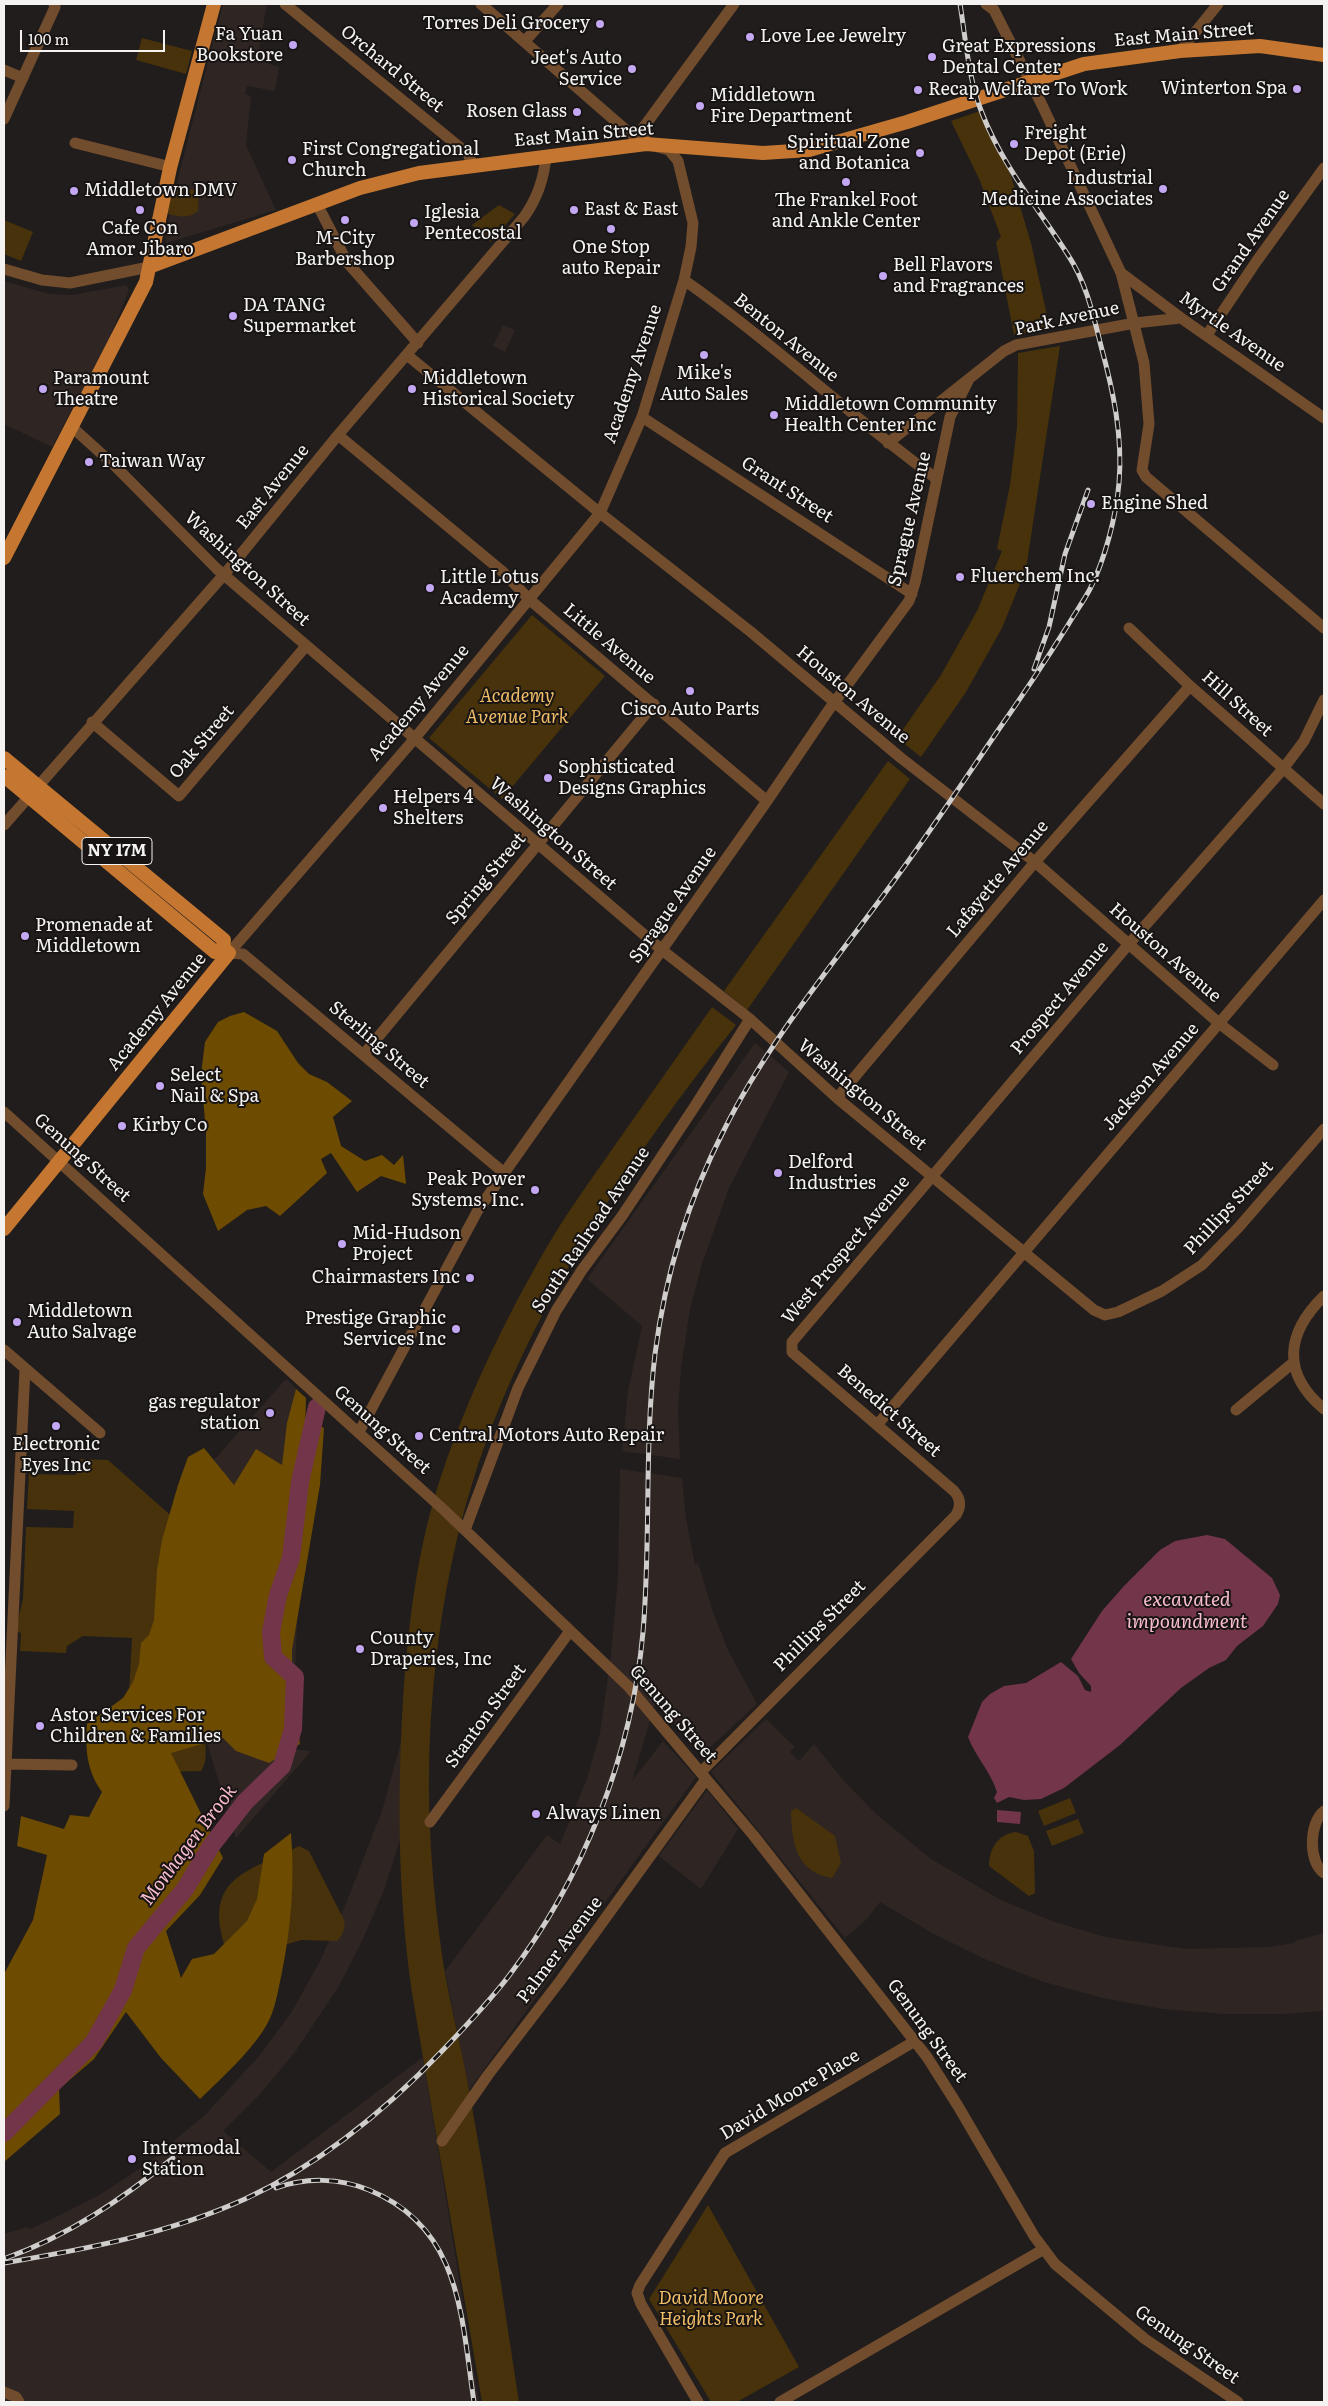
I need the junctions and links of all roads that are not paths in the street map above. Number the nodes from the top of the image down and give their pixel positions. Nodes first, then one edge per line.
1 (214, 4) edge
2 (285, 4) edge
3 (481, 4) edge
4 (558, 4) edge
5 (734, 4) edge
6 (988, 4) edge
7 (1218, 4) edge
8 (57, 5) edge
9 (525, 41) junction
10 (1180, 50) junction
11 (1324, 55) edge
12 (4, 70) edge
13 (23, 78) junction
14 (1029, 82) junction
15 (4, 119) edge
16 (75, 143) dead end
17 (646, 144) junction
18 (546, 156) junction
19 (163, 165) dead end
20 (472, 165) junction
21 (1324, 168) edge
22 (317, 204) junction
23 (149, 267) junction
24 (4, 269) edge
25 (1121, 273) junction
26 (684, 280) junction
27 (1181, 318) junction
28 (1135, 323) junction
29 (1207, 335) junction
30 (418, 342) junction
31 (407, 355) junction
32 (968, 381) junction
33 (642, 417) junction
34 (1324, 418) edge
35 (73, 428) junction
36 (338, 435) junction
37 (888, 443) junction
38 (937, 480) junction
39 (600, 514) junction
40 (4, 558) edge
41 (223, 574) junction
42 (912, 594) junction
43 (530, 600) junction
44 (1129, 628) dead end
45 (1324, 628) edge
46 (306, 646) junction
47 (1190, 686) junction
48 (1324, 700) edge
49 (836, 703) junction
50 (654, 704) junction
51 (92, 722) junction
52 (414, 738) junction
53 (4, 758) edge
54 (1283, 769) junction
55 (4, 776) edge
56 (39, 786) junction
57 (29, 797) junction
58 (767, 801) junction
59 (1324, 804) edge
60 (4, 825) edge
61 (538, 844) junction
62 (1035, 862) junction
63 (1324, 900) edge
64 (1128, 945) junction
65 (662, 950) junction
66 (226, 951) junction
67 (750, 1019) junction
68 (1220, 1024) junction
69 (364, 1054) junction
70 (1273, 1065) dead end
71 (837, 1098) junction
72 (4, 1112) edge
73 (1324, 1129) edge
74 (60, 1161) junction
75 (503, 1172) junction
76 (932, 1176) junction
77 (4, 1229) edge
78 (1023, 1252) junction
79 (1324, 1296) edge
80 (791, 1349) joint
81 (4, 1350) edge
82 (1294, 1362) junction
83 (25, 1369) junction
84 (1324, 1409) edge
85 (1236, 1410) dead end
86 (878, 1425) junction
87 (359, 1432) junction
88 (100, 1433) dead end
89 (960, 1503) joint
90 (465, 1530) junction
91 (570, 1631) junction
92 (4, 1764) edge
93 (72, 1765) dead end
94 (704, 1775) junction
95 (4, 1806) edge
96 (1324, 1811) edge
97 (430, 1822) dead end
98 (1324, 1873) edge
99 (915, 2041) junction
100 (442, 2141) dead end
101 (1044, 2249) junction
102 (4, 2392) edge
103 (19, 2402) edge
104 (698, 2402) edge
105 (780, 2402) edge
106 (1238, 2402) edge

1 - 23 main road
2 - 20 street, Orchard Street
3 - 9 street, Academy Avenue
4 - 9 street
5 - 17 street
6 - 14 street
7 - 10 street
8 - 13 street
9 - 17 street, Academy Avenue
10 - 11 main road, East Main Street
10 - 14 main road, East Main Street
12 - 13 street
13 - 15 street
14 - 17 main road, East Main Street
14 - 25 street
16 - 19 street
17 - 18 main road, East Main Street
17 - 26 street, Academy Avenue
18 - 20 main road, East Main Street
18 - 30 street, East Avenue
20 - 22 main road, East Main Street
21 - 29 street, Grand Avenue
22 - 23 main road, East Main Street
22 - 30 street
23 - 24 street
23 - 35 main road
25 - 27 street, Myrtle Avenue
25 - 28 street
26 - 33 street, Academy Avenue
26 - 37 street, Benton Avenue
27 - 28 street
27 - 29 street, Myrtle Avenue
28 - 32 street, Park Avenue
28 - 45 street
29 - 34 street, Myrtle Avenue
30 - 31 street, East Avenue
31 - 36 street, East Avenue
31 - 39 street, Houston Avenue
32 - 37 street, Park Avenue
32 - 38 street, Sprague Avenue
33 - 39 street, Academy Avenue
33 - 42 street, Grant Street
35 - 40 main road
35 - 41 street, Washington Street
36 - 41 street, East Avenue
36 - 43 street, Little Avenue
37 - 38 street, Benton Avenue
38 - 42 street, Sprague Avenue
39 - 43 street, Academy Avenue
39 - 49 street, Houston Avenue
41 - 46 street, Washington Street
41 - 51 street, East Avenue
42 - 49 street, Sprague Avenue
43 - 50 street, Little Avenue
43 - 52 street, Academy Avenue
44 - 47 street, Hill Street
46 - 51 street, Oak Street
46 - 52 street, Washington Street
47 - 54 street, Hill Street
47 - 62 street, Lafayette Avenue
48 - 54 street, Prospect Avenue
49 - 58 street, Sprague Avenue
49 - 62 street, Houston Avenue
50 - 58 street, Little Avenue
50 - 61 street, Spring Street
51 - 56 street, East Avenue
52 - 61 street, Washington Street
52 - 66 street, Academy Avenue
53 - 56 main road, NY 17M
54 - 59 street, Hill Street
54 - 64 street, Prospect Avenue
55 - 57 main road, NY 17M
56 - 57 street, East Avenue
56 - 66 main road, NY 17M
57 - 60 street, East Avenue
57 - 66 main road, NY 17M
58 - 65 street, Sprague Avenue
61 - 65 street, Washington Street
61 - 69 street, Spring Street
62 - 64 street, Houston Avenue
62 - 71 street, Lafayette Avenue
63 - 68 street, Jackson Avenue
64 - 68 street, Houston Avenue
64 - 76 street, Prospect Avenue
65 - 67 street, Washington Street
65 - 75 street, Sprague Avenue
66 - 69 street, Sterling Street
66 - 74 main road, Academy Avenue
67 - 71 street, Washington Street
67 - 90 street, South Railroad Avenue
68 - 70 street, Houston Avenue
68 - 78 street, Jackson Avenue
69 - 75 street, Sterling Street
71 - 76 street, Washington Street
72 - 74 street, Genung Street
73 - 78 street, Phillips Street
74 - 77 main road, Academy Avenue
74 - 87 street, Genung Street
75 - 87 street, Sprague Avenue
76 - 78 street, Washington Street
76 - 80 street, West Prospect Avenue
78 - 86 street, Jackson Avenue
79 - 82 street
80 - 86 street, Benedict Street
81 - 83 street
82 - 84 street
82 - 85 street
83 - 88 street
83 - 92 street
86 - 89 street, Benedict Street
87 - 90 street, Genung Street
89 - 94 street, Phillips Street
90 - 91 street, Genung Street
91 - 94 street, Genung Street
91 - 97 street, Stanton Street
92 - 93 street
92 - 95 street
94 - 99 street, Genung Street
94 - 100 street, Palmer Avenue
96 - 98 street
99 - 101 street, Genung Street
99 - 104 street, David Moore Place
101 - 105 street
101 - 106 street, Genung Street
102 - 103 street

